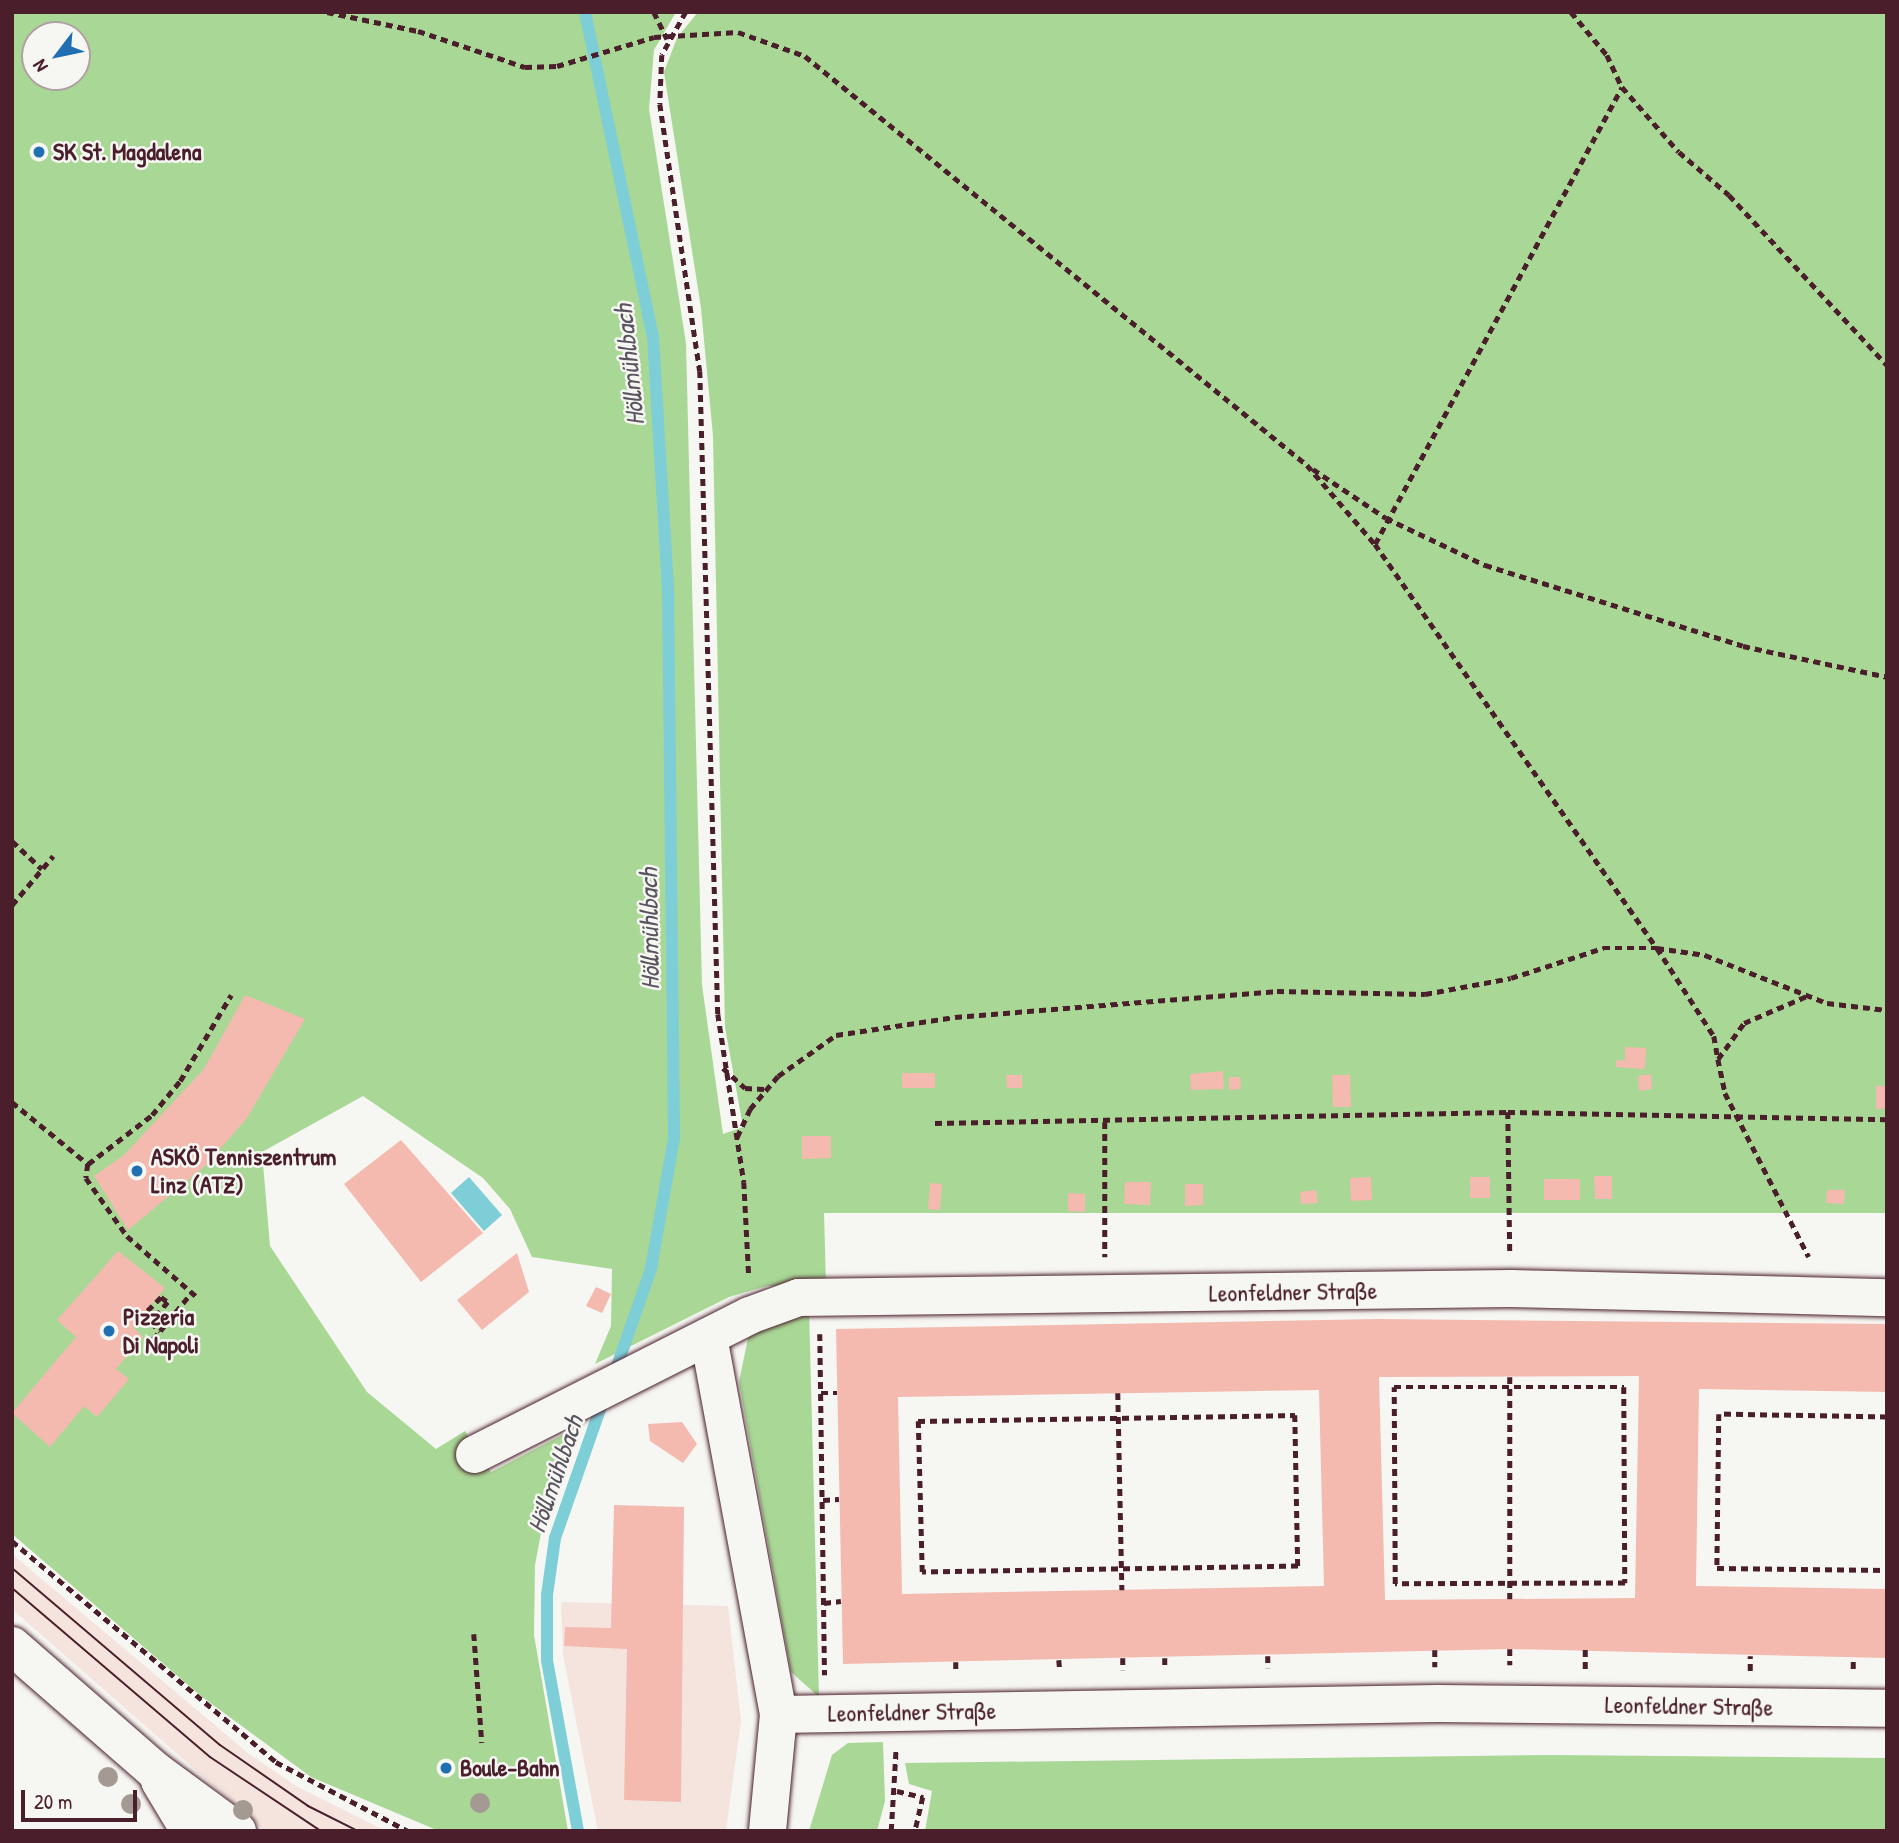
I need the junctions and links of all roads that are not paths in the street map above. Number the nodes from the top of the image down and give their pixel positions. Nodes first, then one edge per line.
1 (1887, 1297) edge
2 (708, 1336) junction
3 (474, 1454) dead end
4 (12, 1646) edge
5 (1887, 1708) edge
6 (778, 1714) junction
7 (154, 1770) junction
8 (189, 1830) edge
9 (237, 1831) edge
10 (767, 1831) edge

1 - 2 street, Leonfeldner Straße
2 - 3 street, Leonfeldner Straße
2 - 6 street
4 - 7 street
5 - 6 street, Leonfeldner Straße
6 - 10 street
7 - 8 street
7 - 9 street

